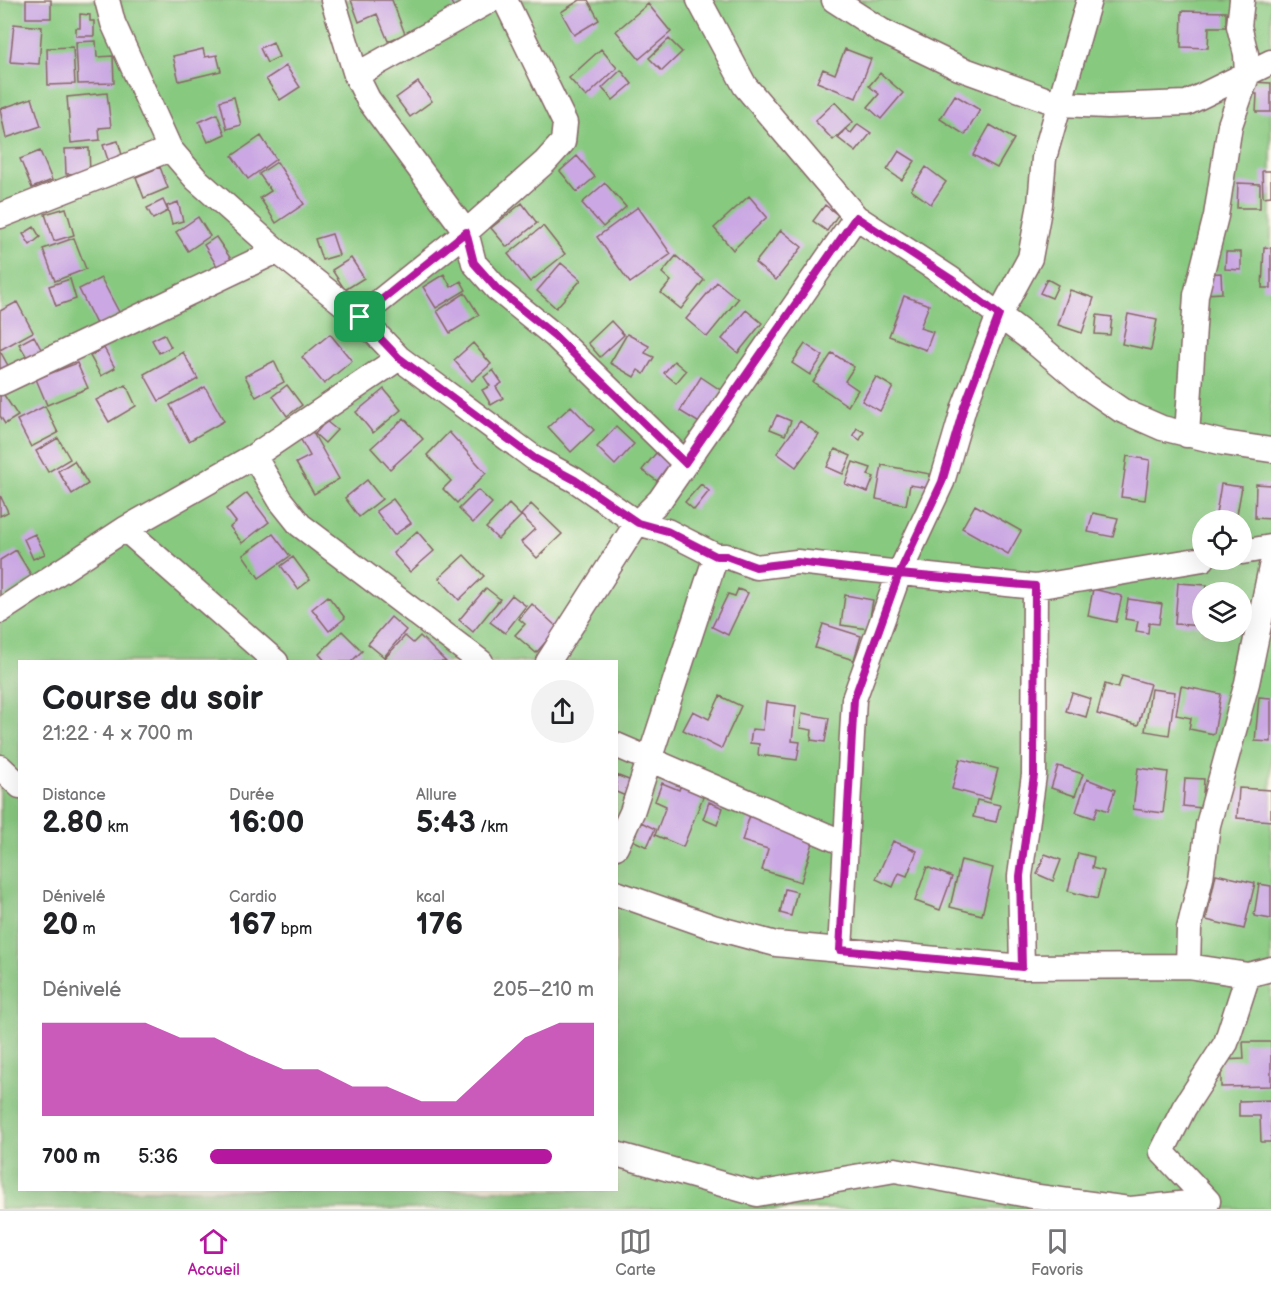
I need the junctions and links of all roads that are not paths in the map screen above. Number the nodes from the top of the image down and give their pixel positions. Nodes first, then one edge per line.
1 (107, 0) edge
2 (333, 0) edge
3 (491, 0) edge
4 (505, 0) edge
5 (699, 0) edge
6 (834, 0) edge
7 (1089, 0) edge
8 (1242, 0) edge
9 (1271, 62) edge
10 (356, 75) junction
11 (1247, 76) junction
12 (1059, 104) junction
13 (170, 149) junction
14 (0, 216) edge
15 (856, 217) junction
16 (466, 232) junction
17 (276, 251) junction
18 (999, 315) junction
19 (360, 317) junction
20 (399, 358) junction
21 (0, 383) edge
22 (1187, 435) junction
23 (1271, 450) edge
24 (254, 456) junction
25 (685, 463) junction
26 (638, 523) junction
27 (124, 529) junction
28 (1271, 547) edge
29 (1252, 550) edge
30 (716, 556) junction
31 (1192, 561) edge
32 (1271, 567) edge
33 (899, 574) junction
34 (1035, 586) junction
35 (0, 611) edge
36 (274, 660) edge
37 (478, 660) edge
38 (549, 660) edge
39 (618, 746) edge
40 (650, 761) junction
41 (0, 767) edge
42 (18, 784) edge
43 (618, 843) edge
44 (846, 844) junction
45 (618, 894) edge
46 (840, 950) junction
47 (1188, 966) junction
48 (1022, 967) junction
49 (1271, 969) edge
50 (1248, 975) junction
51 (618, 1155) edge
52 (1206, 1205) edge
53 (1130, 1209) edge

1 - 13 street
2 - 10 street
3 - 10 street
4 - 16 street
5 - 15 street
6 - 12 street
7 - 12 street
8 - 11 street
9 - 11 street
10 - 16 street
11 - 12 street
11 - 22 street
12 - 18 street
13 - 14 street
13 - 17 street
15 - 18 street
15 - 25 street
16 - 19 street
16 - 25 street
17 - 19 street
17 - 21 street
18 - 22 street
18 - 33 street
19 - 20 street
20 - 24 street
20 - 26 street
22 - 23 street
24 - 27 street
24 - 37 street
25 - 26 street
26 - 30 street
26 - 38 street
27 - 35 street
27 - 36 street
28 - 29 street
30 - 33 street
30 - 40 street
31 - 34 street
32 - 47 street
33 - 34 street
33 - 44 street
34 - 48 street
39 - 40 street
40 - 43 street
40 - 44 street
41 - 42 street
44 - 46 street
45 - 46 street
46 - 48 street
47 - 48 street
47 - 50 street
49 - 50 street
50 - 52 street
51 - 53 street
52 - 53 street

